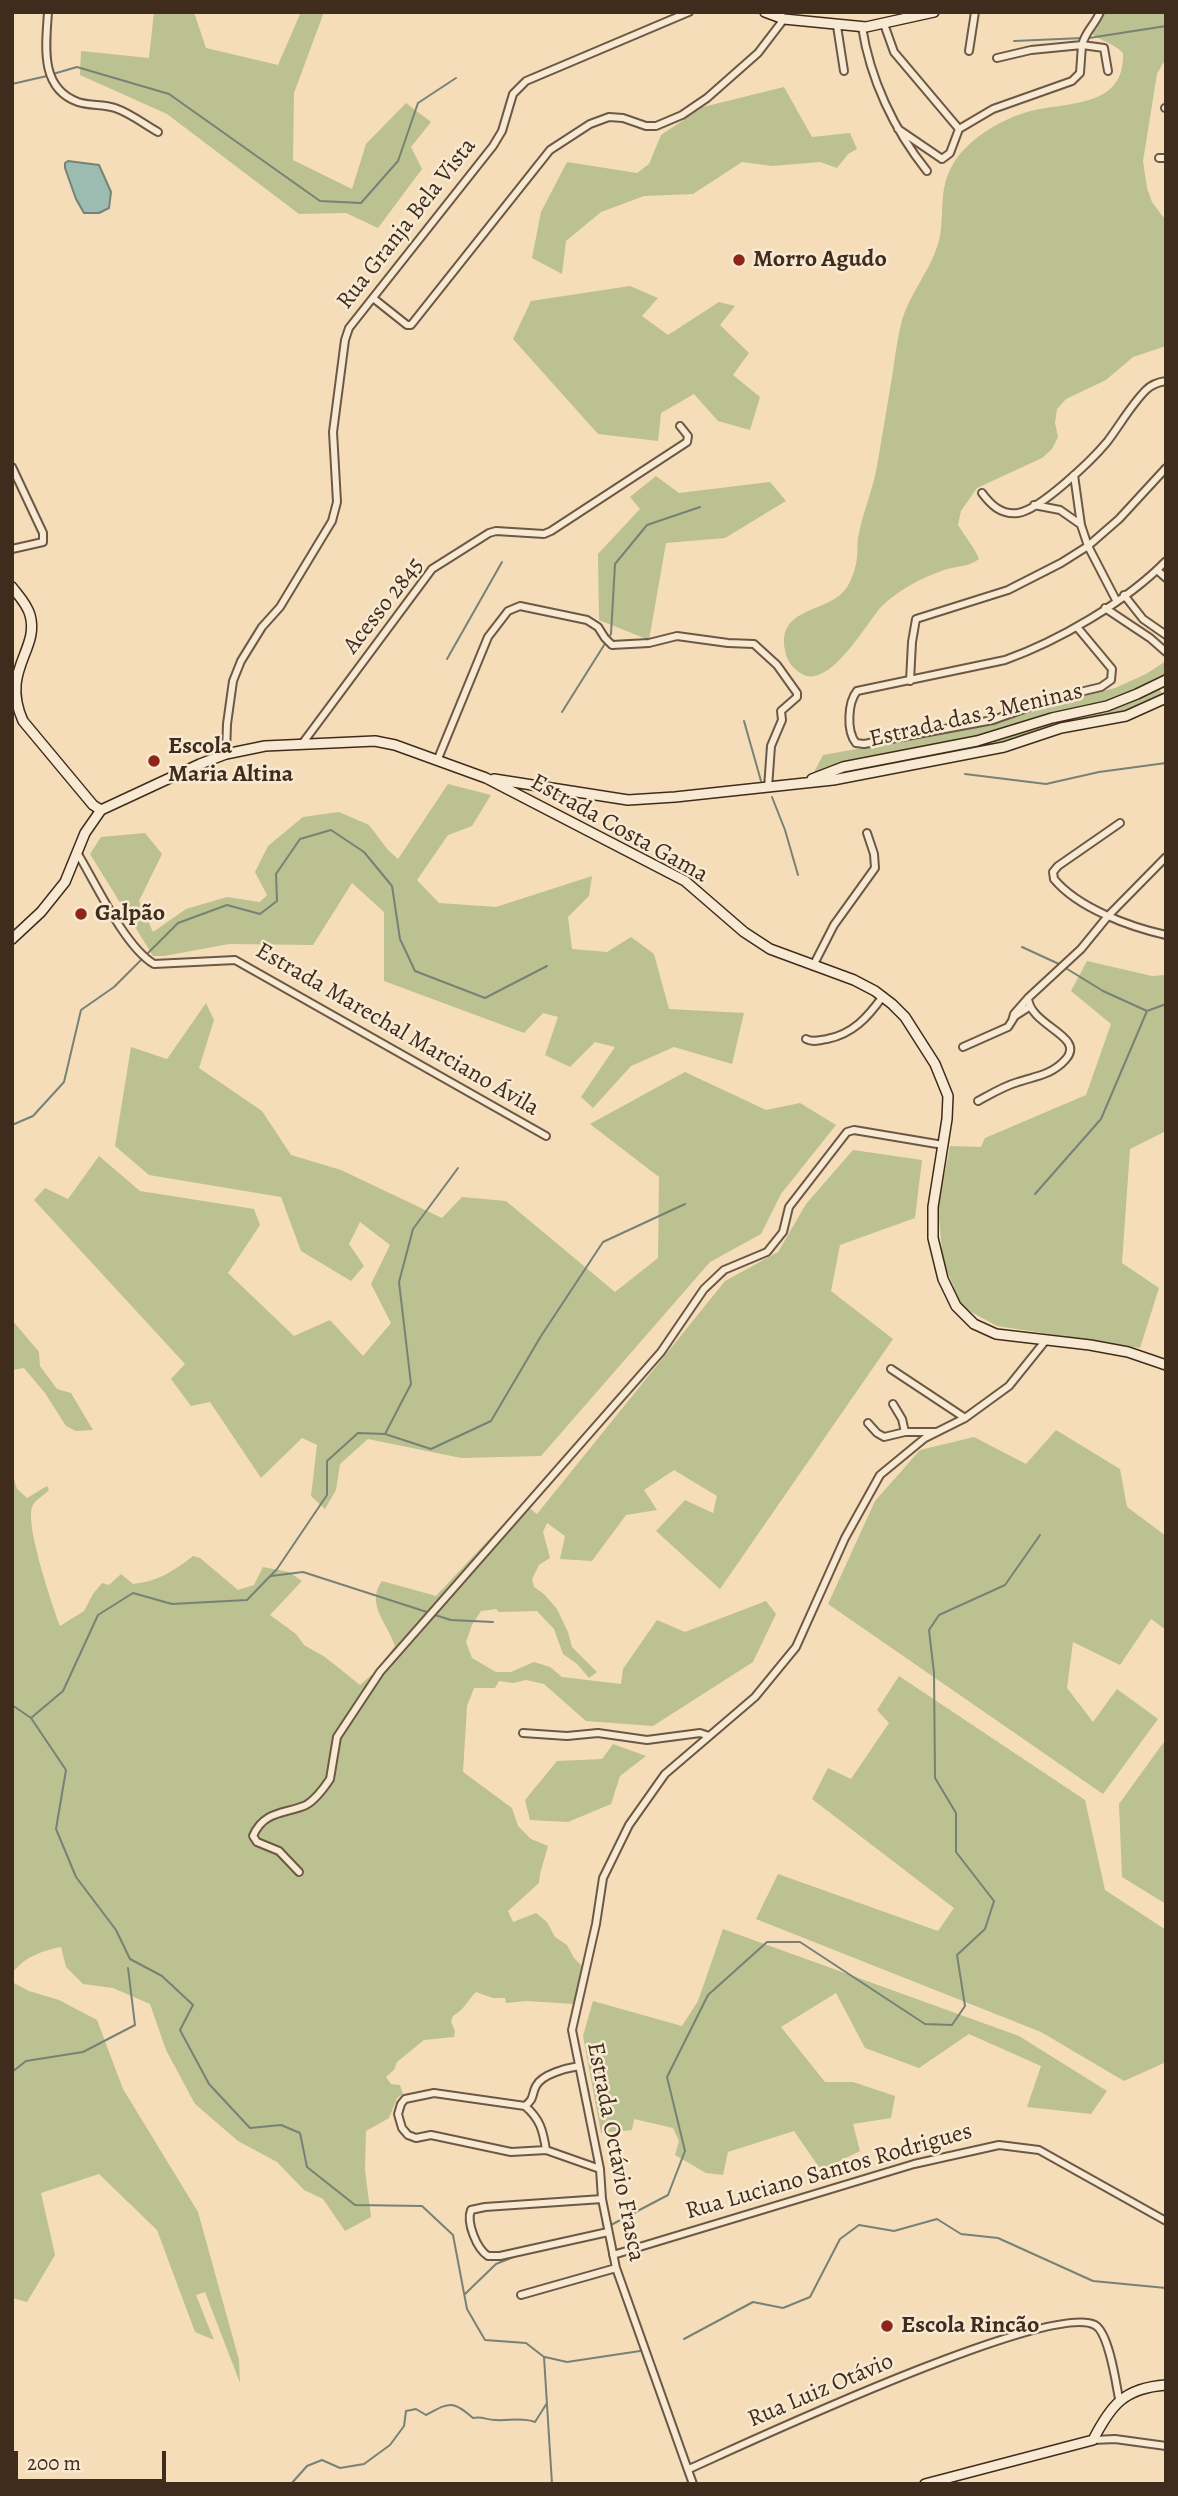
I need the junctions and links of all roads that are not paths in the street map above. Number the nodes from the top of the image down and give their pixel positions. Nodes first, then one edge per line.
1 (48, 12) edge
2 (689, 12) edge
3 (765, 12) edge
4 (934, 12) edge
5 (975, 12) edge
6 (1100, 12) edge
7 (784, 19) junction
8 (884, 24) junction
9 (837, 26) junction
10 (862, 26) junction
11 (1082, 45) junction
12 (969, 51) dead end
13 (997, 58) dead end
14 (844, 71) dead end
15 (1108, 71) dead end
16 (959, 128) junction
17 (898, 129) junction
18 (158, 132) dead end
19 (927, 171) dead end
20 (373, 298) junction
21 (1166, 381) edge
22 (680, 426) dead end
23 (12, 467) edge
24 (1166, 468) edge
25 (1074, 475) junction
26 (982, 493) dead end
27 (1034, 505) junction
28 (1081, 525) junction
29 (1088, 546) junction
30 (12, 550) edge
31 (1166, 561) edge
32 (1157, 570) junction
33 (1166, 578) edge
34 (12, 587) edge
35 (1124, 595) junction
36 (1116, 600) junction
37 (1105, 608) junction
38 (1077, 627) junction
39 (1166, 638) edge
40 (1163, 650) edge
41 (1165, 680) edge
42 (910, 681) junction
43 (1166, 691) edge
44 (1166, 698) edge
45 (302, 744) junction
46 (226, 754) junction
47 (436, 761) junction
48 (486, 778) junction
49 (793, 785) junction
50 (534, 786) junction
51 (768, 788) junction
52 (525, 800) junction
53 (101, 810) junction
54 (1119, 823) dead end
55 (867, 832) dead end
56 (78, 854) junction
57 (1166, 857) edge
58 (1108, 916) junction
59 (1166, 935) edge
60 (12, 939) edge
61 (813, 966) junction
62 (883, 996) junction
63 (1028, 998) junction
64 (1029, 1007) junction
65 (1012, 1021) junction
66 (806, 1039) dead end
67 (963, 1047) dead end
68 (978, 1101) dead end
69 (546, 1136) dead end
70 (943, 1145) junction
71 (1033, 1338) junction
72 (1046, 1340) junction
73 (1031, 1357) junction
74 (1166, 1364) edge
75 (891, 1369) dead end
76 (893, 1404) dead end
77 (965, 1418) junction
78 (868, 1423) dead end
79 (905, 1432) junction
80 (938, 1432) junction
81 (523, 1733) dead end
82 (709, 1736) junction
83 (299, 1872) dead end
84 (579, 2066) junction
85 (525, 2106) junction
86 (546, 2150) junction
87 (600, 2169) junction
88 (602, 2199) junction
89 (1166, 2221) edge
90 (608, 2232) junction
91 (612, 2255) junction
92 (616, 2268) junction
93 (521, 2295) dead end
94 (1166, 2385) edge
95 (1119, 2399) junction
96 (1093, 2440) junction
97 (1166, 2446) edge
98 (689, 2469) junction
99 (693, 2484) edge
100 (925, 2484) edge

1 - 18 street
2 - 20 street, Rua Granja Bela Vista
3 - 7 main road
4 - 8 main road
5 - 12 street
6 - 11 street
7 - 9 main road
7 - 20 street
8 - 10 main road
8 - 16 street
9 - 10 main road
9 - 14 street
10 - 17 street
11 - 13 street
11 - 15 street
11 - 16 street
16 - 17 street
17 - 19 street
20 - 46 street, Rua Granja Bela Vista
21 - 25 street
22 - 45 street, Acesso 2845
23 - 30 street
24 - 29 street
25 - 27 street
25 - 28 street
26 - 27 street
27 - 28 street
28 - 29 street
29 - 36 street
29 - 42 street
31 - 32 street
32 - 33 street
32 - 35 street
34 - 53 main road
35 - 36 street
35 - 39 street
36 - 37 street
37 - 38 street
37 - 40 street
38 - 42 street
38 - 42 street
39 - 40 street
41 - 43 main road
41 - 49 main road, Estrada das 3 Meninas
44 - 49 main road, Estrada das 3 Meninas
45 - 46 main road, Estrada Costa Gama
45 - 47 main road, Estrada Costa Gama
46 - 53 main road, Estrada Costa Gama
47 - 48 main road, Estrada Costa Gama
47 - 51 street
48 - 50 main road, Estrada das 3 Meninas
48 - 52 main road, Estrada Costa Gama
49 - 51 main road, Estrada das 3 Meninas
50 - 51 main road, Estrada das 3 Meninas
50 - 52 main road
52 - 61 main road, Estrada Costa Gama
53 - 56 main road
54 - 58 street
55 - 61 street
56 - 60 main road
56 - 69 street, Estrada Marechal Marciano Ávila
57 - 58 street
58 - 59 street
58 - 63 street
61 - 62 main road, Estrada Costa Gama
62 - 66 street
62 - 70 main road, Estrada Costa Gama
63 - 64 street
63 - 65 street
64 - 65 street
64 - 68 street
65 - 67 street
70 - 71 main road, Estrada Costa Gama
70 - 83 street
71 - 72 main road, Estrada Costa Gama
71 - 73 street
72 - 73 street, Estrada Octávio Frasca
72 - 74 main road, Estrada Costa Gama
73 - 77 street, Estrada Octávio Frasca
75 - 77 street
76 - 79 street
77 - 80 street, Estrada Octávio Frasca
78 - 79 street
79 - 80 street
80 - 82 street, Estrada Octávio Frasca
81 - 82 street
82 - 84 street, Estrada Octávio Frasca
84 - 85 street
84 - 87 street, Estrada Octávio Frasca
85 - 86 street
85 - 86 street
86 - 87 street
87 - 88 street, Estrada Octávio Frasca
88 - 90 street, Estrada Octávio Frasca
88 - 90 street
89 - 91 street, Rua Luciano Santos Rodrigues
90 - 91 street, Estrada Octávio Frasca
91 - 92 street, Estrada Octávio Frasca
92 - 93 street
92 - 98 street, Estrada Octávio Frasca
94 - 95 main road
95 - 96 main road
95 - 98 street, Rua Luiz Otávio
96 - 97 street
96 - 100 main road
98 - 99 street, Estrada Octávio Frasca

